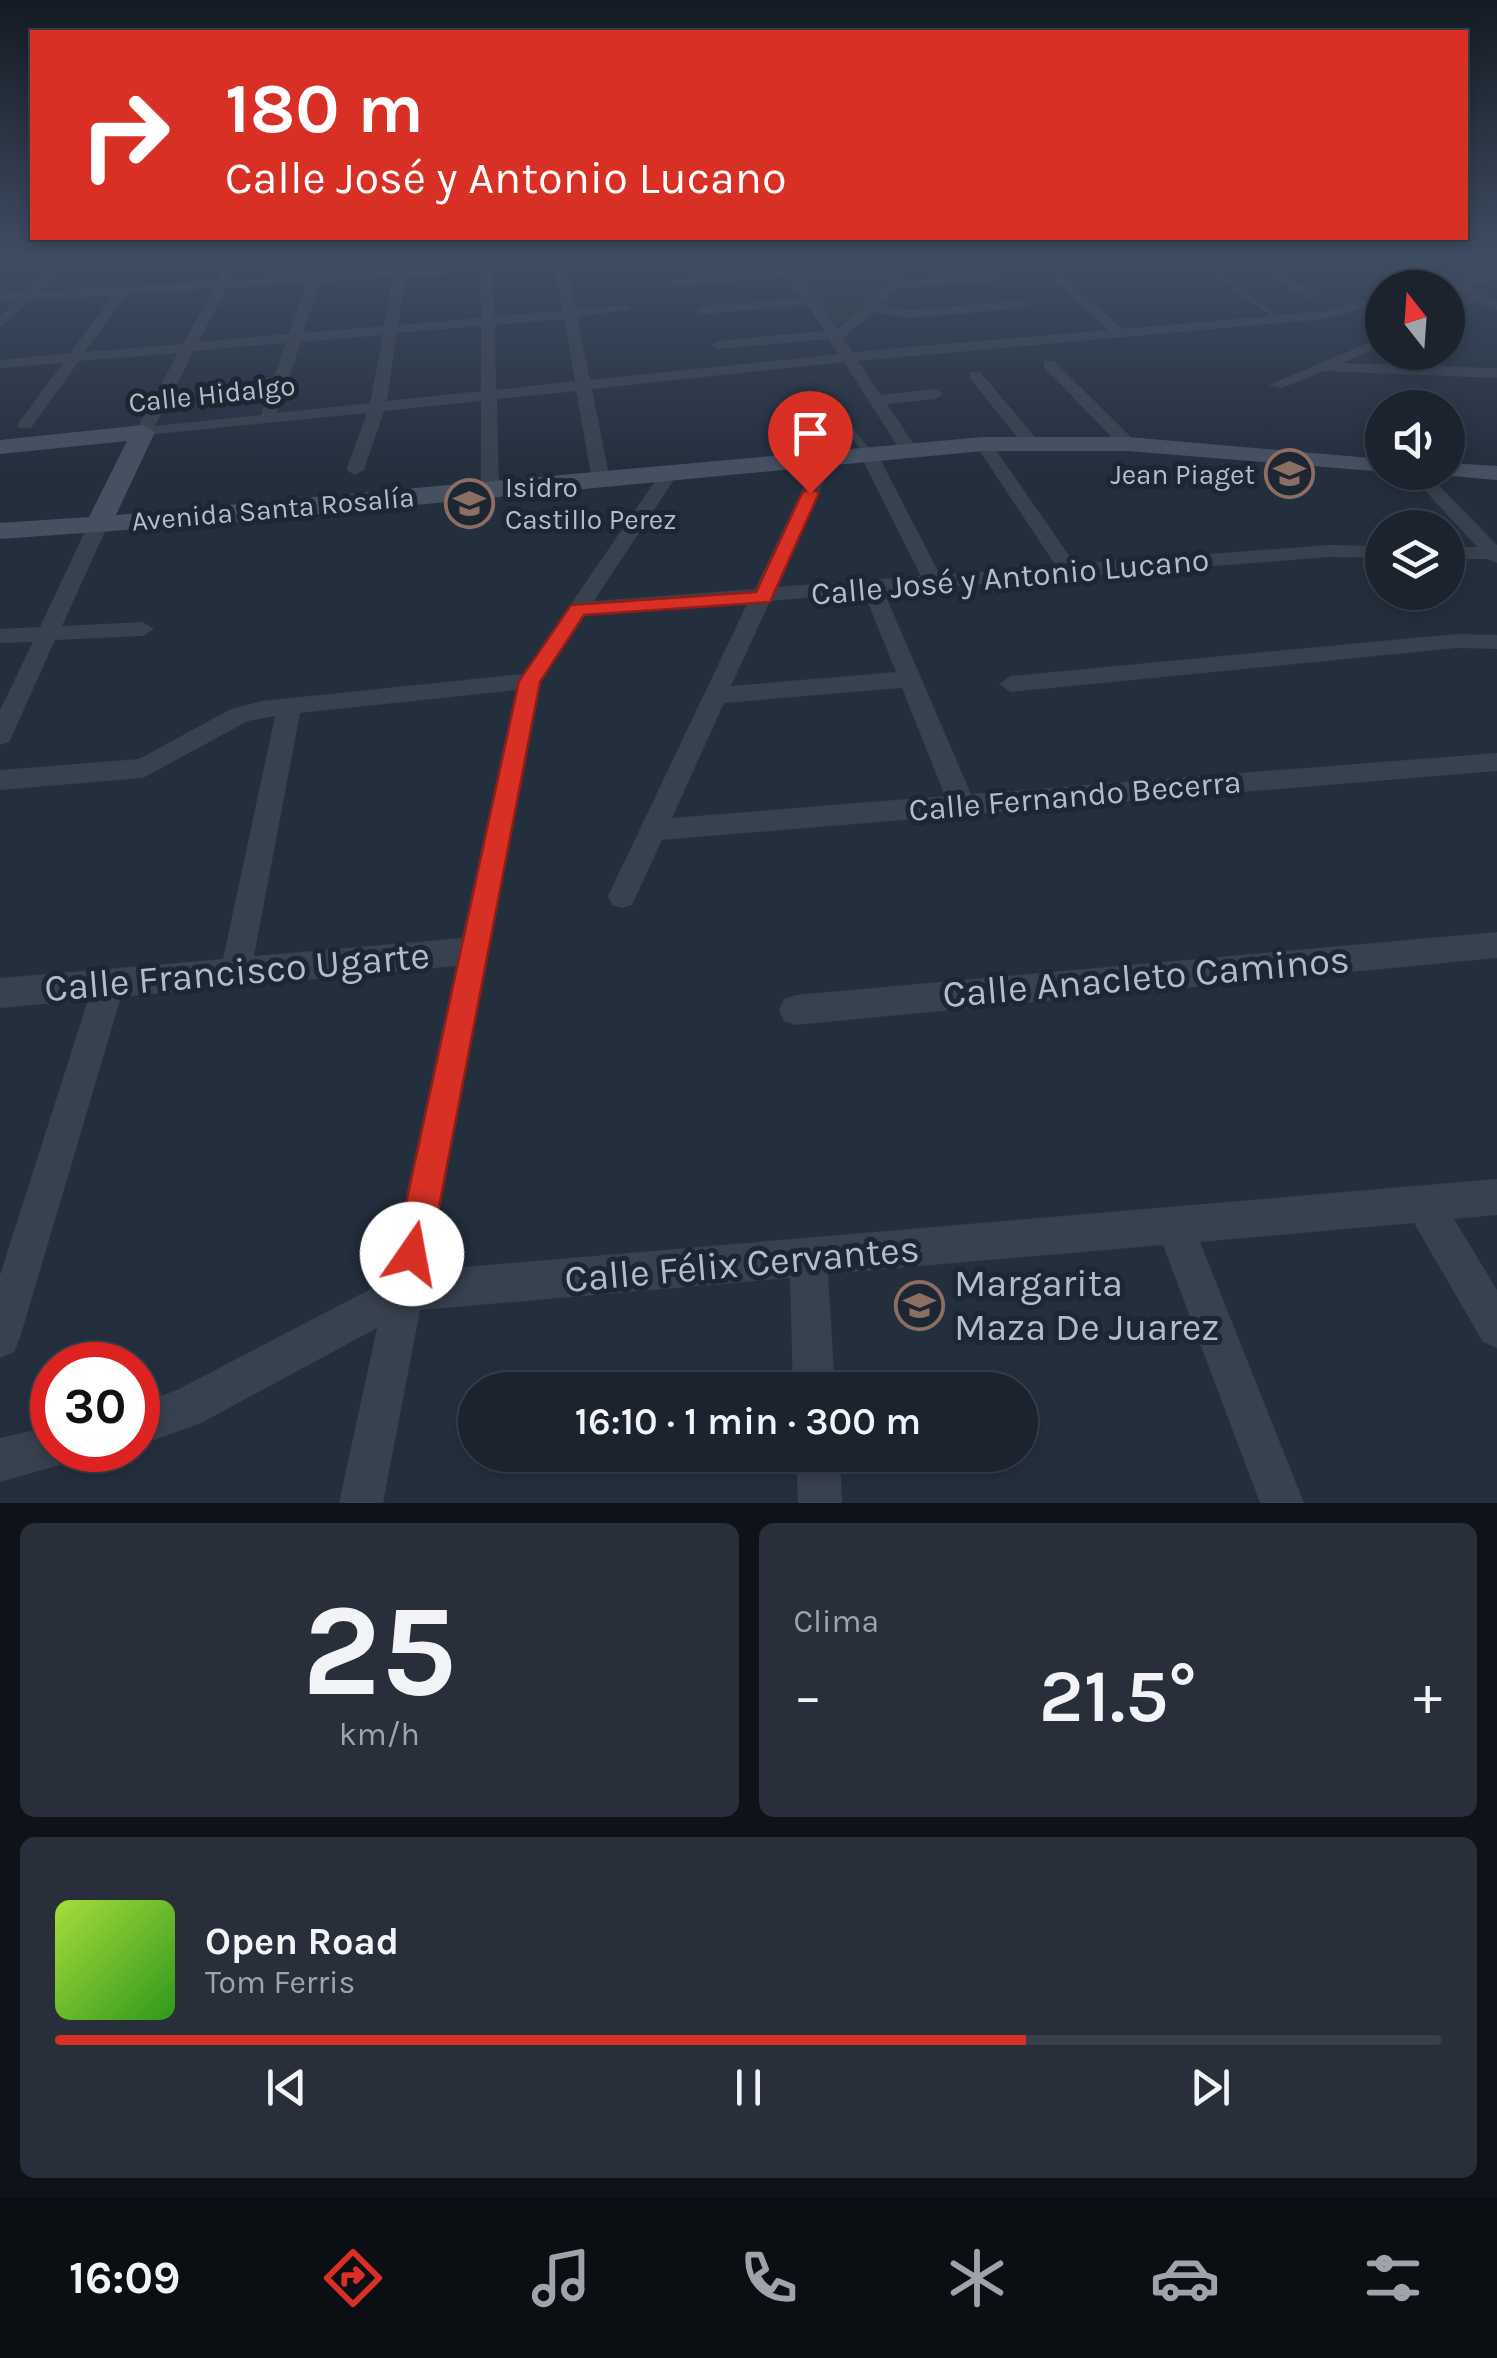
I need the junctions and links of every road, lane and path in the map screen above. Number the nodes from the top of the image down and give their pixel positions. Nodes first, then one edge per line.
1 (96, 327) edge
2 (198, 327) edge
3 (298, 327) edge
4 (424, 327) edge
5 (487, 327) edge
6 (571, 327) edge
7 (828, 327) edge
8 (845, 327) edge
9 (1113, 327) edge
10 (1183, 327) edge
11 (394, 330) junction
12 (1118, 332) junction
13 (834, 336) junction
14 (294, 338) junction
15 (718, 345) dead end
16 (186, 348) junction
17 (1365, 349) edge
18 (848, 357) junction
19 (74, 358) junction
20 (0, 364) edge
21 (1049, 364) dead end
22 (1326, 367) junction
23 (1497, 374) edge
24 (974, 375) dead end
25 (582, 384) junction
26 (1277, 385) dead end
27 (489, 394) junction
28 (935, 394) dead end
29 (876, 400) junction
30 (378, 405) junction
31 (830, 405) dead end
32 (268, 417) junction
33 (25, 425) dead end
34 (143, 432) junction
35 (1030, 442) junction
36 (983, 444) junction
37 (1128, 444) junction
38 (0, 447) edge
39 (908, 449) junction
40 (868, 453) junction
41 (826, 458) junction
42 (1365, 465) edge
43 (355, 470) dead end
44 (1465, 471) edge
45 (1497, 474) edge
46 (668, 475) junction
47 (601, 480) junction
48 (490, 490) junction
49 (1434, 490) edge
50 (98, 524) junction
51 (0, 531) edge
52 (1365, 552) edge
53 (1465, 553) edge
54 (1496, 554) edge
55 (1069, 570) junction
56 (933, 580) junction
57 (872, 588) junction
58 (763, 598) junction
59 (578, 610) junction
60 (143, 630) dead end
61 (47, 634) junction
62 (0, 636) edge
63 (1497, 642) edge
64 (911, 679) junction
65 (530, 681) junction
66 (1011, 684) dead end
67 (715, 696) junction
68 (289, 707) junction
69 (0, 736) edge
70 (1497, 762) edge
71 (0, 780) edge
72 (962, 805) junction
73 (653, 830) junction
74 (622, 896) dead end
75 (1497, 944) edge
76 (474, 950) junction
77 (236, 972) junction
78 (110, 984) junction
79 (0, 993) edge
80 (795, 1010) dead end
81 (1497, 1197) edge
82 (1426, 1206) junction
83 (1175, 1227) junction
84 (808, 1258) junction
85 (404, 1292) junction
86 (1497, 1328) edge
87 (0, 1338) edge
88 (813, 1372) edge
89 (160, 1417) edge
90 (30, 1453) edge
91 (0, 1460) edge
92 (819, 1472) edge
93 (360, 1503) edge
94 (820, 1503) edge
95 (1282, 1503) edge

1 - 19 street
2 - 16 street
3 - 14 street
4 - 11 street
5 - 27 street
6 - 25 street
7 - 13 street
8 - 13 street
9 - 12 street
10 - 12 street, Calle Hidalgo
11 - 14 street
11 - 30 street
12 - 18 street, Calle Hidalgo
13 - 15 street
13 - 18 street
14 - 16 street
14 - 32 street
16 - 19 street
16 - 34 street
17 - 22 street
18 - 25 street, Calle Hidalgo
18 - 29 street
19 - 20 street
19 - 33 street
21 - 37 street
22 - 23 street
22 - 26 street
24 - 35 street
25 - 27 street, Calle Hidalgo
25 - 47 street
27 - 30 street, Calle Hidalgo
27 - 48 street
28 - 29 street
29 - 39 street
30 - 32 street, Calle Hidalgo
30 - 43 street
31 - 40 lane
32 - 34 street, Calle Hidalgo
34 - 38 street, Calle Hidalgo
34 - 50 street
35 - 36 street, Avenida Santa Rosalía
35 - 37 street, Avenida Santa Rosalía
36 - 39 street, Avenida Santa Rosalía
36 - 55 street
37 - 42 street, Avenida Santa Rosalía
39 - 40 street, Avenida Santa Rosalía
40 - 41 street, Avenida Santa Rosalía
40 - 56 street
41 - 46 street, Avenida Santa Rosalía
41 - 58 street
44 - 45 street
46 - 47 street, Avenida Santa Rosalía
46 - 59 street
47 - 48 street, Avenida Santa Rosalía
48 - 50 street, Avenida Santa Rosalía
49 - 54 street
50 - 51 street, Avenida Santa Rosalía
50 - 61 street
52 - 55 street, Calle José y Antonio Lucano
53 - 54 street
55 - 56 street, Calle José y Antonio Lucano
56 - 57 street, Calle José y Antonio Lucano
57 - 58 street, Calle José y Antonio Lucano
57 - 64 street
58 - 59 street, Calle José y Antonio Lucano
58 - 67 street
59 - 65 street
60 - 61 street
61 - 62 street
61 - 69 street
63 - 66 street
64 - 67 street
64 - 72 street
65 - 68 street
65 - 76 street
67 - 73 street
68 - 71 street
68 - 77 street
70 - 72 street, Calle Fernando Becerra
72 - 73 street, Calle Fernando Becerra
73 - 74 street
75 - 80 street, Calle Anacleto Caminos
76 - 77 street, Calle Francisco Ugarte
76 - 85 street
77 - 78 street, Calle Francisco Ugarte
78 - 79 street, Calle Francisco Ugarte
78 - 87 street
81 - 82 street, Calle Félix Cervantes
82 - 83 street, Calle Félix Cervantes
82 - 86 street
83 - 84 street, Calle Félix Cervantes
83 - 95 street
84 - 85 street, Calle Félix Cervantes
84 - 88 street
85 - 89 street
85 - 93 street
90 - 91 street
92 - 94 street

